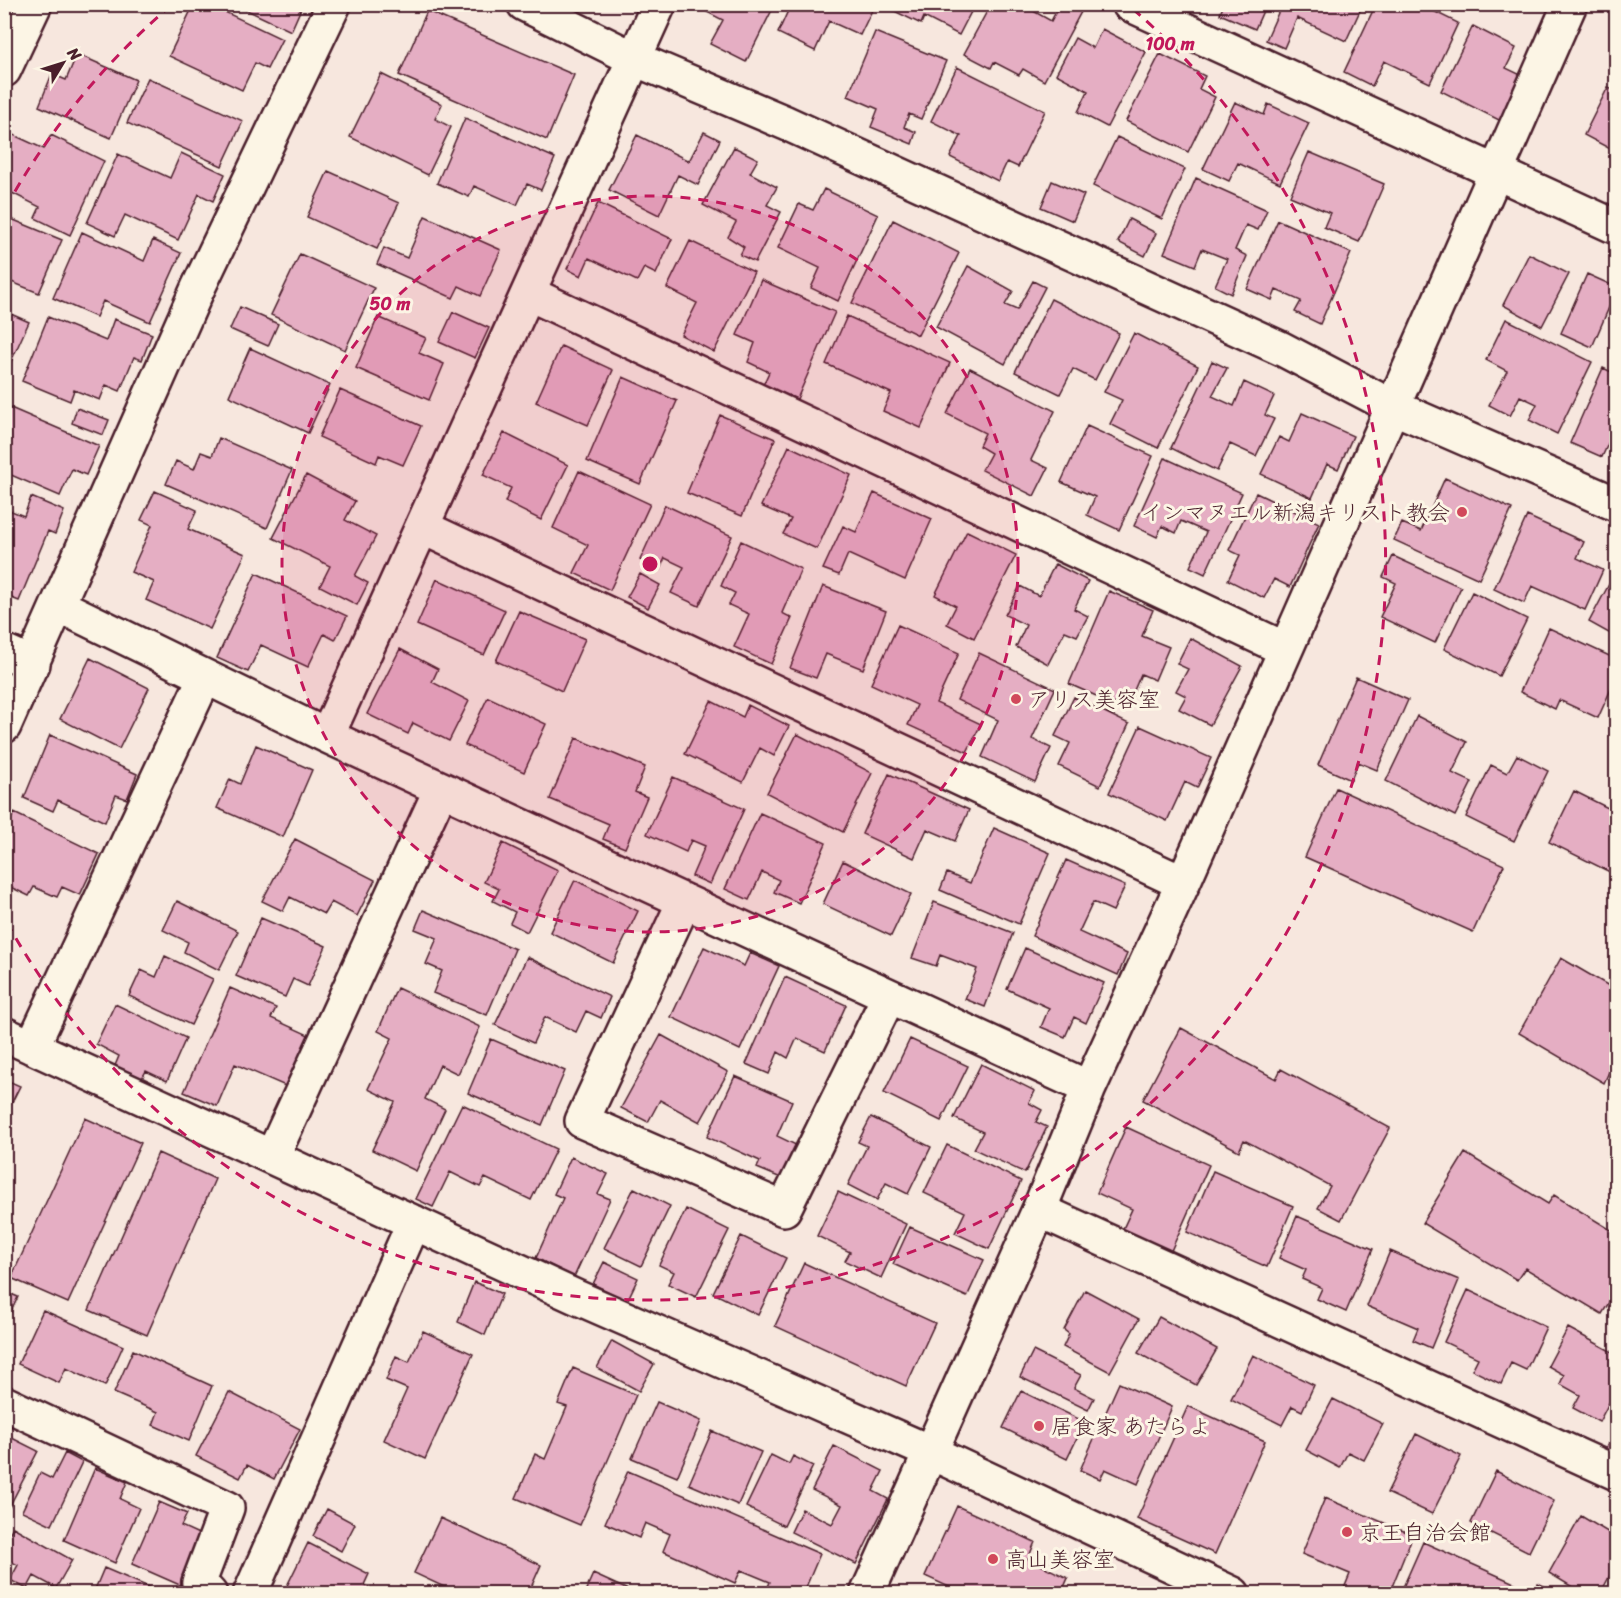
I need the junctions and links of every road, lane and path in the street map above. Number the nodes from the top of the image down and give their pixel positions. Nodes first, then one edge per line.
1 (35, 4) edge
2 (334, 4) edge
3 (524, 4) edge
4 (658, 4) edge
5 (1129, 4) edge
6 (1570, 4) edge
7 (635, 59) junction
8 (5, 67) edge
9 (1496, 173) junction
10 (1617, 227) edge
11 (528, 293) junction
12 (1393, 407) junction
13 (1617, 504) edge
14 (422, 527) junction
15 (58, 605) junction
16 (1286, 649) junction
17 (19, 657) edge
18 (206, 677) junction
19 (4, 726) edge
20 (327, 736) junction
21 (441, 789) junction
22 (1183, 883) junction
23 (684, 902) junction
24 (889, 996) junction
25 (18, 1040) edge
26 (1089, 1088) junction
27 (272, 1157) junction
28 (1039, 1210) junction
29 (414, 1222) junction
30 (4, 1403) edge
31 (930, 1452) junction
32 (1617, 1473) edge
33 (210, 1593) edge
34 (250, 1593) edge
35 (867, 1593) edge
36 (1233, 1593) edge

1 - 8 street
2 - 15 street
3 - 7 street
4 - 7 street
5 - 9 street
6 - 9 street
7 - 11 street
7 - 12 street
9 - 10 street
9 - 12 street
11 - 14 street
11 - 16 street
12 - 13 street
12 - 16 street
14 - 20 street
14 - 22 street
15 - 17 street
15 - 18 street
16 - 22 street
17 - 19 street
18 - 20 street
18 - 25 street
20 - 21 street
21 - 23 street
21 - 27 street
22 - 26 street
23 - 24 street
23 - 24 street
24 - 26 street
25 - 27 street
26 - 28 street
27 - 29 street
28 - 31 street
28 - 32 street
29 - 31 street
29 - 34 street
30 - 33 street
31 - 35 street
31 - 36 street

